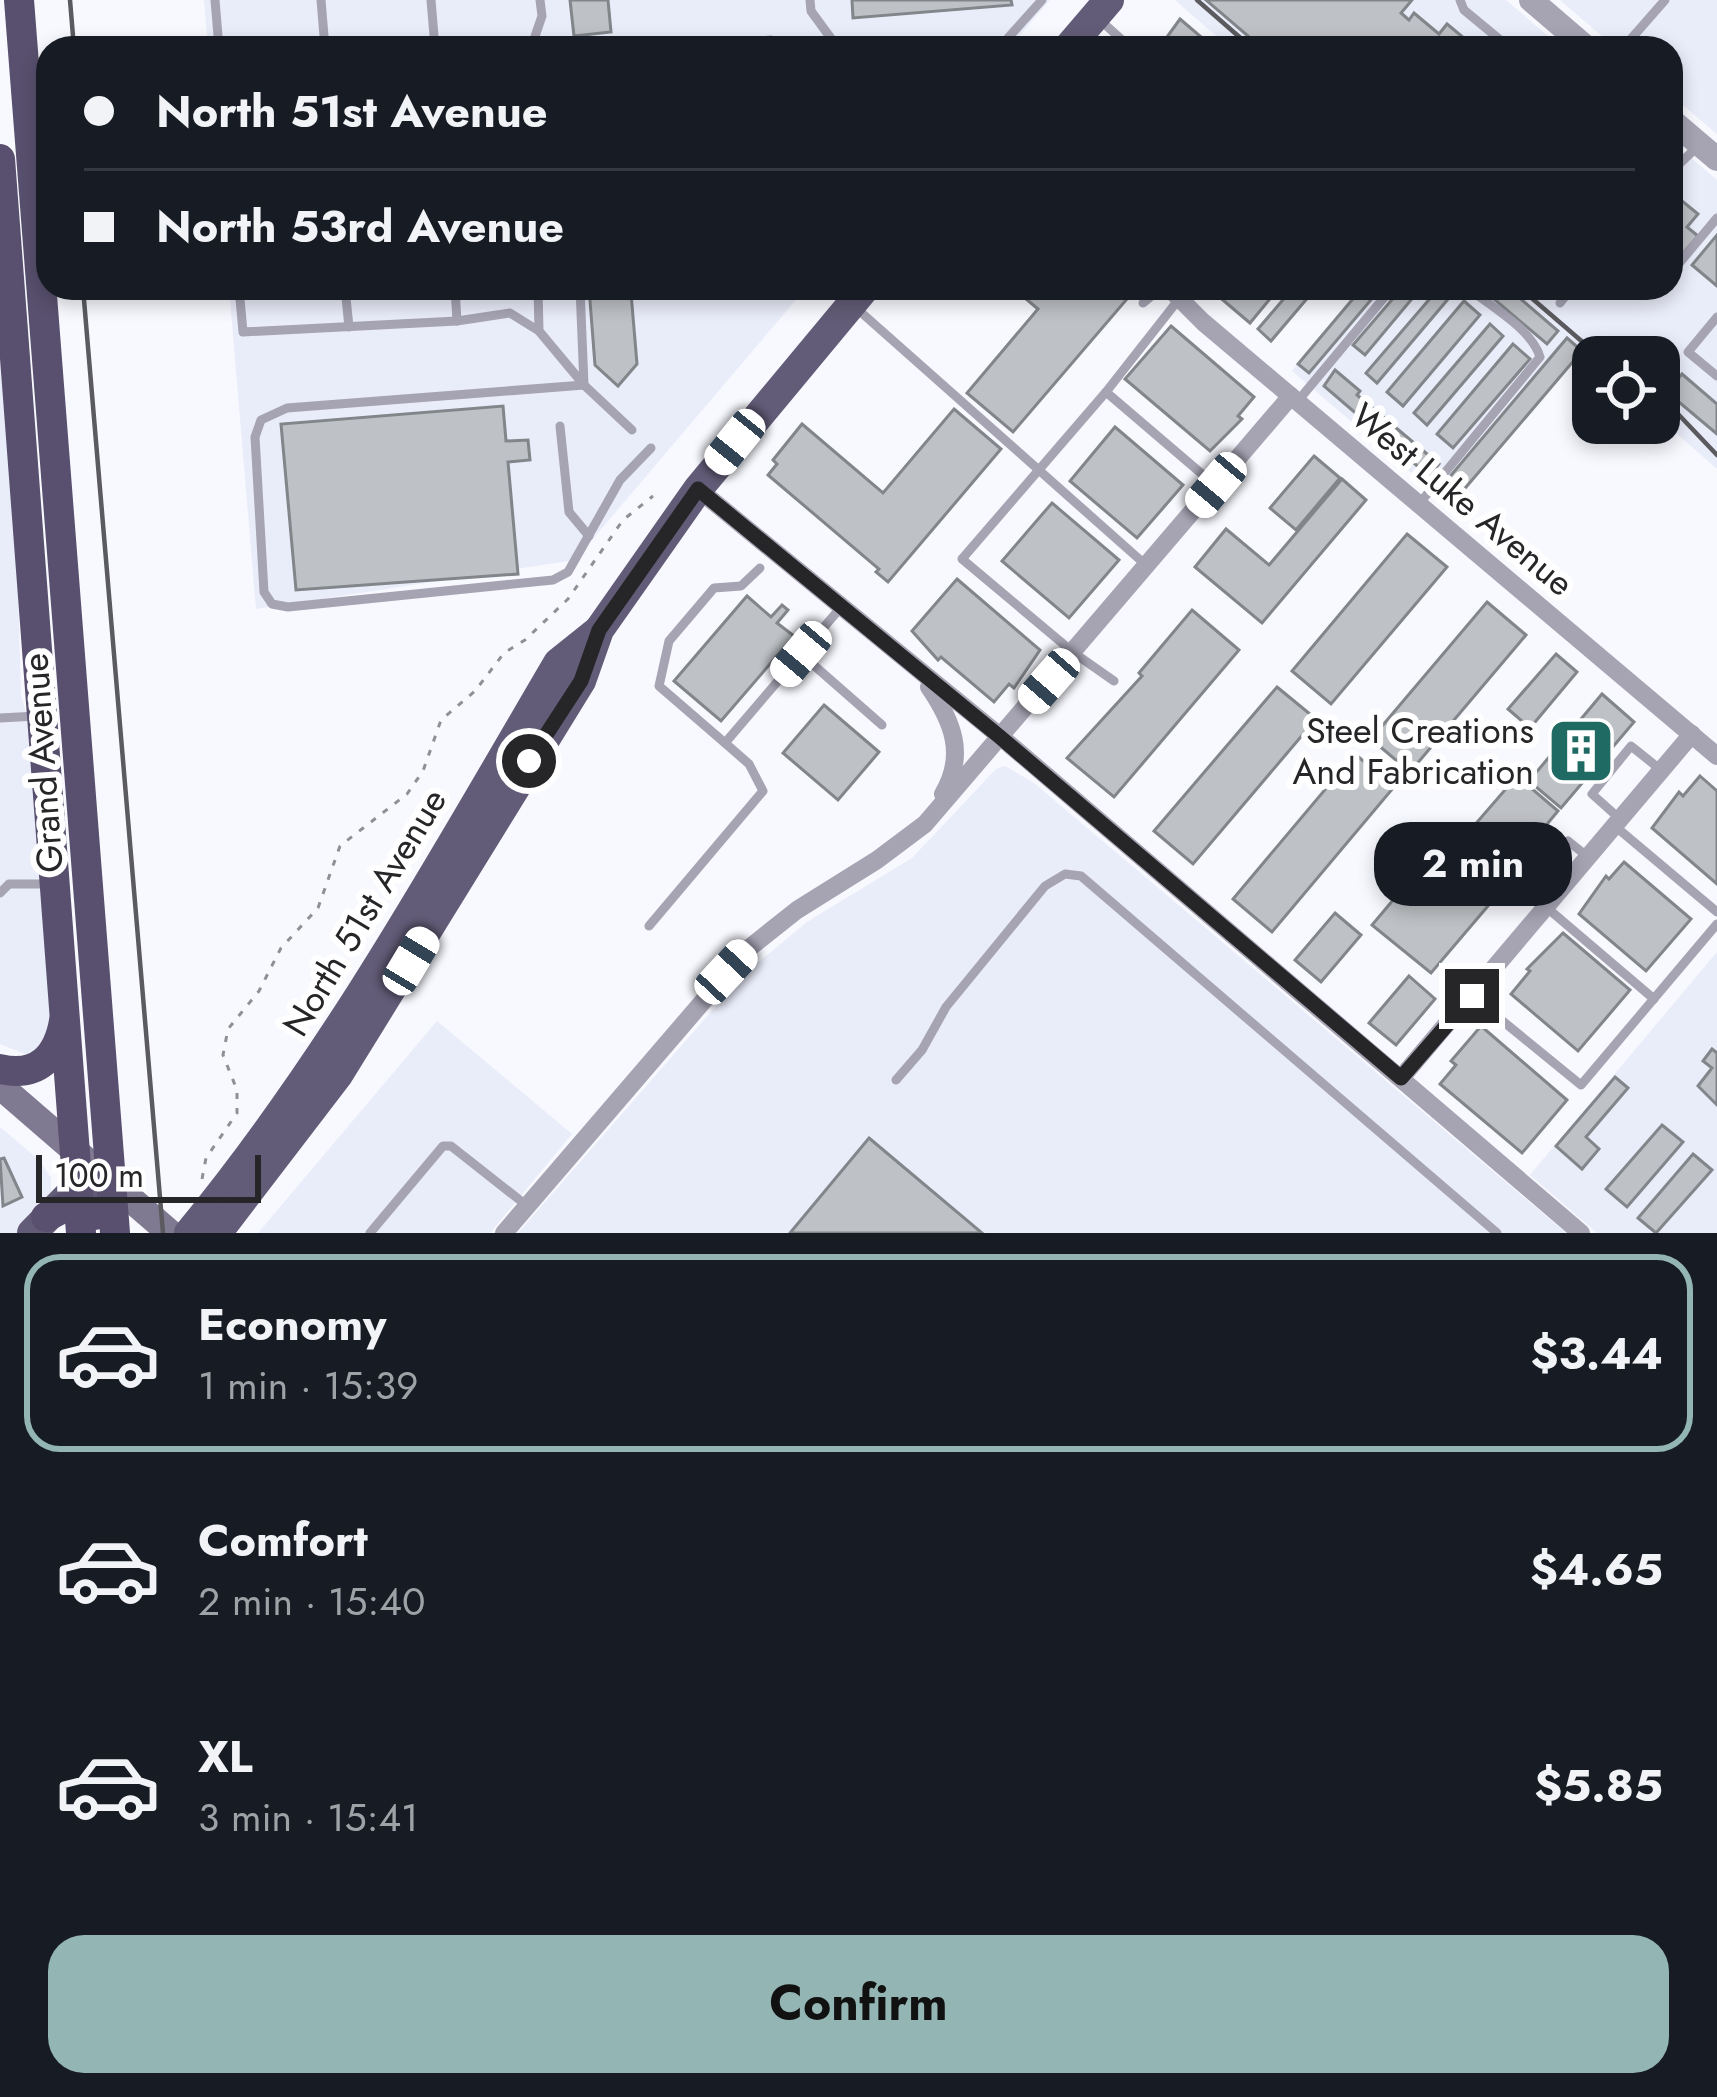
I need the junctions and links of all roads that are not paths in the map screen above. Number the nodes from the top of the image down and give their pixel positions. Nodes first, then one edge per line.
1 (19, 0) edge
2 (215, 0) edge
3 (321, 0) edge
4 (431, 0) edge
5 (540, 0) edge
6 (810, 0) edge
7 (1042, 0) edge
8 (1460, 0) edge
9 (1531, 0) edge
10 (1665, 0) edge
11 (1100, 6) edge
12 (218, 36) edge
13 (324, 36) edge
14 (434, 36) edge
15 (535, 36) edge
16 (829, 36) edge
17 (1010, 36) edge
18 (1077, 36) edge
19 (1122, 36) edge
20 (1495, 36) edge
21 (1557, 36) edge
22 (1634, 36) edge
23 (1683, 130) edge
24 (1708, 152) edge
25 (0, 159) edge
26 (1717, 218) edge
27 (36, 219) edge
28 (1683, 259) edge
29 (42, 300) edge
30 (240, 300) edge
31 (346, 300) edge
32 (455, 300) edge
33 (538, 300) edge
34 (580, 300) edge
35 (855, 300) edge
36 (862, 300) edge
37 (1150, 300) edge
38 (1165, 300) edge
39 (1179, 300) edge
40 (1381, 300) edge
41 (1483, 300) edge
42 (1562, 300) edge
43 (1143, 303) dead end
44 (1560, 303) dead end
45 (1717, 317) edge
46 (457, 321) junction
47 (349, 327) junction
48 (539, 331) junction
49 (1717, 376) edge
50 (584, 385) junction
51 (1106, 392) junction
52 (1294, 399) junction
53 (560, 426) dead end
54 (632, 430) dead end
55 (651, 448) dead end
56 (1038, 471) junction
57 (1216, 485) junction
58 (698, 489) junction
59 (1419, 504) junction
60 (589, 536) junction
61 (1148, 566) junction
62 (760, 568) dead end
63 (842, 606) junction
64 (1074, 653) junction
65 (801, 654) junction
66 (916, 669) junction
67 (1114, 681) dead end
68 (44, 716) junction
69 (0, 718) edge
70 (882, 725) dead end
71 (1692, 734) junction
72 (1000, 737) junction
73 (724, 743) junction
74 (1717, 756) edge
75 (1661, 770) junction
76 (1617, 822) junction
77 (925, 824) junction
78 (57, 884) junction
79 (0, 893) edge
80 (1549, 904) junction
81 (1717, 913) edge
82 (1717, 924) edge
83 (649, 926) dead end
84 (1472, 996) junction
85 (1654, 999) junction
86 (66, 1010) junction
87 (0, 1069) edge
88 (1401, 1078) junction
89 (896, 1080) dead end
90 (0, 1086) edge
91 (104, 1096) junction
92 (66, 1135) junction
93 (526, 1206) junction
94 (219, 1207) edge
95 (101, 1214) edge
96 (39, 1225) edge
97 (170, 1233) edge
98 (189, 1233) edge
99 (370, 1233) edge
100 (504, 1233) edge
101 (1497, 1233) edge
102 (1581, 1233) edge

1 - 27 highway, Grand Avenue
2 - 12 lane
3 - 13 lane
4 - 14 lane
5 - 15 lane
6 - 16 lane
7 - 17 lane
8 - 20 lane
9 - 21 street
10 - 22 lane
11 - 18 main road
11 - 19 lane
23 - 24 street
25 - 68 highway, Grand Avenue
26 - 28 lane
29 - 91 highway, Grand Avenue
30 - 47 lane
31 - 47 lane
32 - 46 lane
33 - 48 lane
34 - 50 lane
35 - 58 main road, North 51st Avenue
36 - 56 lane
37 - 43 lane
38 - 51 lane
39 - 52 street, West Luke Avenue
40 - 52 lane
41 - 59 lane
42 - 44 lane
45 - 49 lane
46 - 47 lane
46 - 48 lane
48 - 50 lane
50 - 54 lane
50 - 60 lane
51 - 56 lane
51 - 57 lane
52 - 57 street
52 - 59 street, West Luke Avenue
53 - 60 lane
55 - 60 lane
56 - 61 lane
56 - 64 lane
57 - 61 street
58 - 63 street
58 - 94 main road, North 51st Avenue
59 - 71 street, West Luke Avenue
61 - 64 street
62 - 73 lane
63 - 65 lane
63 - 66 street
64 - 67 lane
64 - 72 street
65 - 70 lane
65 - 73 lane
66 - 72 street
66 - 77 street
68 - 69 lane
68 - 78 highway, Grand Avenue
71 - 74 street, West Luke Avenue
71 - 75 street
72 - 77 street
72 - 88 street
73 - 83 lane
75 - 76 street
75 - 76 lane
76 - 80 street
76 - 81 lane
77 - 93 street
78 - 79 lane
78 - 86 highway, Grand Avenue
80 - 84 street
80 - 85 lane
82 - 85 lane
84 - 85 lane
84 - 88 street
86 - 87 highway
86 - 92 highway, Grand Avenue
88 - 102 street
89 - 101 lane
90 - 92 main road
91 - 92 highway
91 - 95 highway, Grand Avenue
92 - 95 highway, Grand Avenue
93 - 99 lane
93 - 100 street
94 - 98 main road, North 51st Avenue
95 - 96 main road
95 - 97 main road

